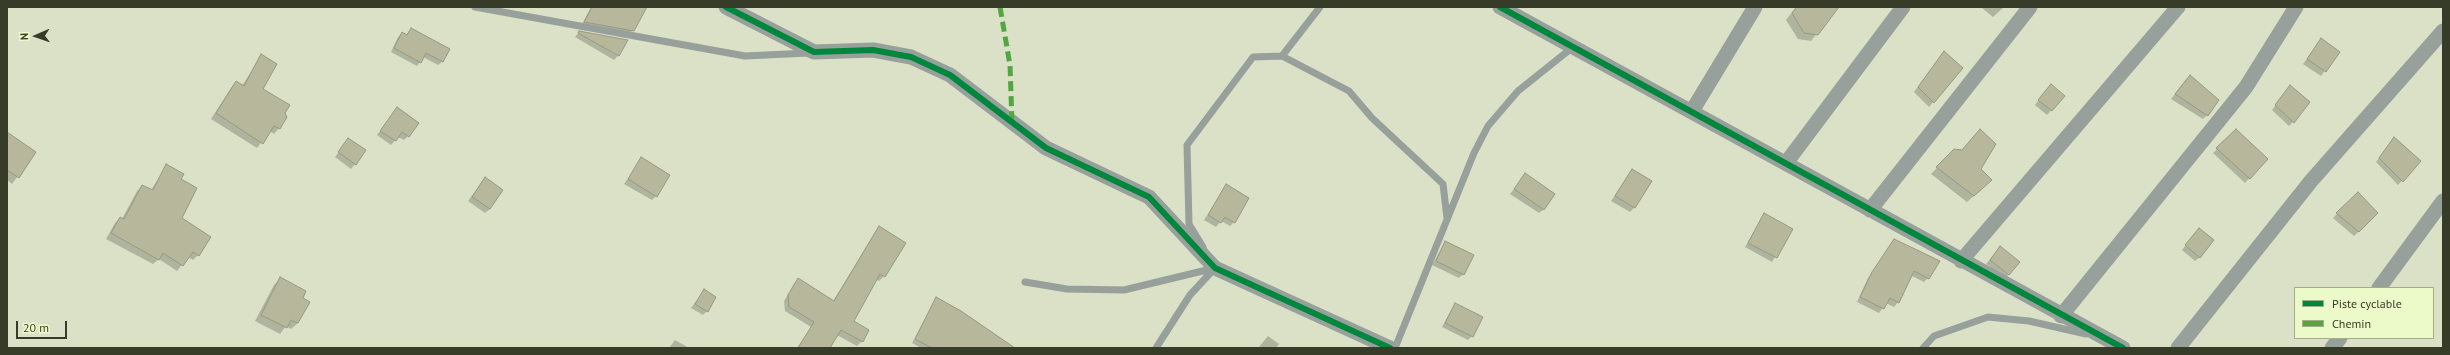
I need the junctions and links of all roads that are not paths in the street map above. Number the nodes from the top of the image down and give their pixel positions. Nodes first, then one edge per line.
1 (475, 7) edge
2 (726, 7) edge
3 (1320, 7) edge
4 (1500, 7) edge
5 (1755, 7) edge
6 (1903, 7) edge
7 (2030, 7) edge
8 (2178, 7) edge
9 (2296, 7) edge
10 (2443, 31) edge
11 (1573, 47) junction
12 (814, 52) junction
13 (1282, 56) junction
14 (1692, 111) junction
15 (1786, 163) junction
16 (2443, 201) edge
17 (1870, 210) junction
18 (1447, 220) junction
19 (1961, 261) junction
20 (1215, 268) junction
21 (1025, 282) dead end
22 (2380, 287) edge
23 (2062, 316) junction
24 (2339, 339) edge
25 (2104, 343) edge
26 (1156, 348) edge
27 (1390, 348) edge
28 (1395, 348) edge
29 (1923, 348) edge
30 (2123, 348) edge
31 (2178, 348) edge
32 (2332, 348) edge

1 - 12 lane
2 - 12 street
3 - 13 lane
4 - 11 street
5 - 14 street
6 - 15 street
7 - 17 street
8 - 19 street
9 - 23 street
10 - 31 street
11 - 14 street
11 - 18 lane
12 - 20 street
13 - 18 lane
13 - 20 lane
14 - 15 street
15 - 17 street
16 - 22 street
17 - 19 street
18 - 28 lane
19 - 23 street
20 - 21 lane
20 - 26 lane
20 - 27 street
23 - 25 street
24 - 32 street
25 - 29 lane
25 - 30 street

